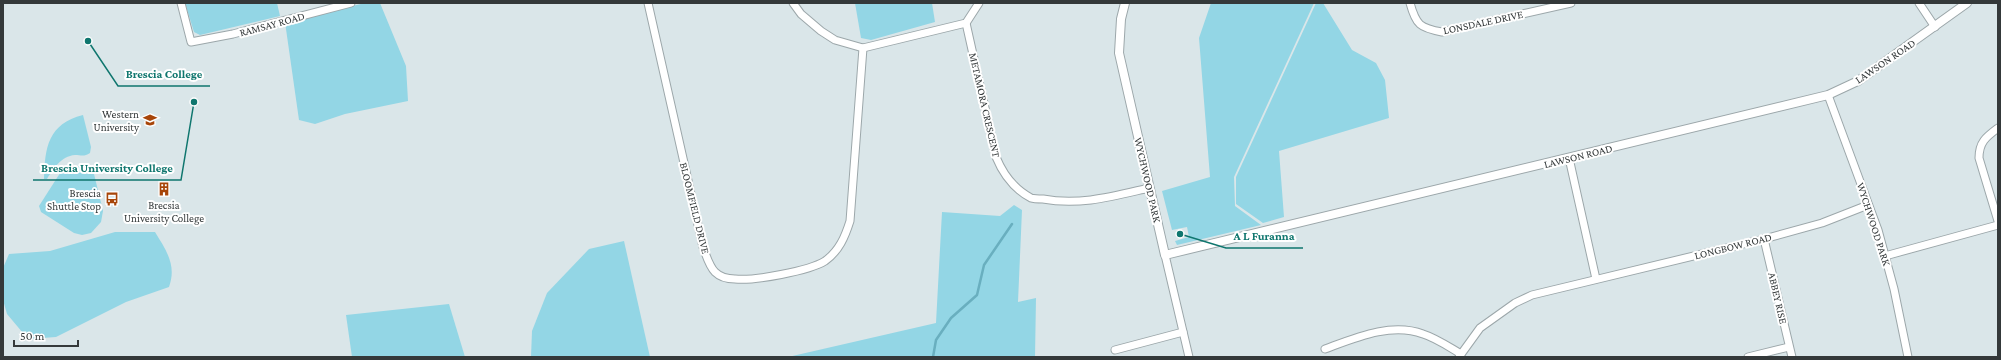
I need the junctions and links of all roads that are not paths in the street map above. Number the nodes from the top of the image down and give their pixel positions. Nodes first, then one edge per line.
1 (181, 3) edge
2 (351, 3) edge
3 (648, 3) edge
4 (793, 3) edge
5 (979, 3) edge
6 (1125, 3) edge
7 (1410, 3) edge
8 (1571, 3) edge
9 (1919, 3) edge
10 (1967, 3) edge
11 (1555, 5) edge
12 (966, 23) junction
13 (1935, 27) junction
14 (863, 48) junction
15 (1828, 95) junction
16 (1998, 128) edge
17 (1569, 158) junction
18 (1149, 188) junction
19 (1868, 205) junction
20 (1998, 221) edge
21 (1998, 224) edge
22 (1764, 239) junction
23 (1165, 255) junction
24 (1885, 256) junction
25 (1596, 280) junction
26 (1183, 332) junction
27 (1789, 347) junction
28 (1325, 349) dead end
29 (1115, 350) dead end
30 (1460, 355) edge
31 (1189, 357) edge
32 (1748, 357) edge
33 (1792, 357) edge
34 (1908, 357) edge

1 - 2 street, RAMSAY ROAD
3 - 14 street, BLOOMFIELD DRIVE
4 - 14 street
5 - 12 street
6 - 18 street, WYCHWOOD PARK
7 - 11 street, LONSDALE DRIVE
8 - 11 street, LONSDALE DRIVE
9 - 13 street
10 - 13 street, LAWSON ROAD
12 - 14 street
12 - 18 street, METAMORA CRESCENT
13 - 15 street, LAWSON ROAD
15 - 17 street, LAWSON ROAD
15 - 19 street, WYCHWOOD PARK
16 - 20 street
17 - 23 street, LAWSON ROAD
17 - 25 street
18 - 23 street, WYCHWOOD PARK
19 - 22 street, LONGBOW ROAD
19 - 24 street, WYCHWOOD PARK
21 - 24 street
22 - 25 street, LONGBOW ROAD
22 - 27 street, ABBEY RISE
23 - 26 street, WYCHWOOD PARK
24 - 34 street, WYCHWOOD PARK
25 - 30 street, LONGBOW ROAD
26 - 29 street
26 - 31 street, WYCHWOOD PARK
27 - 32 street
27 - 33 street, ABBEY RISE
28 - 30 street

